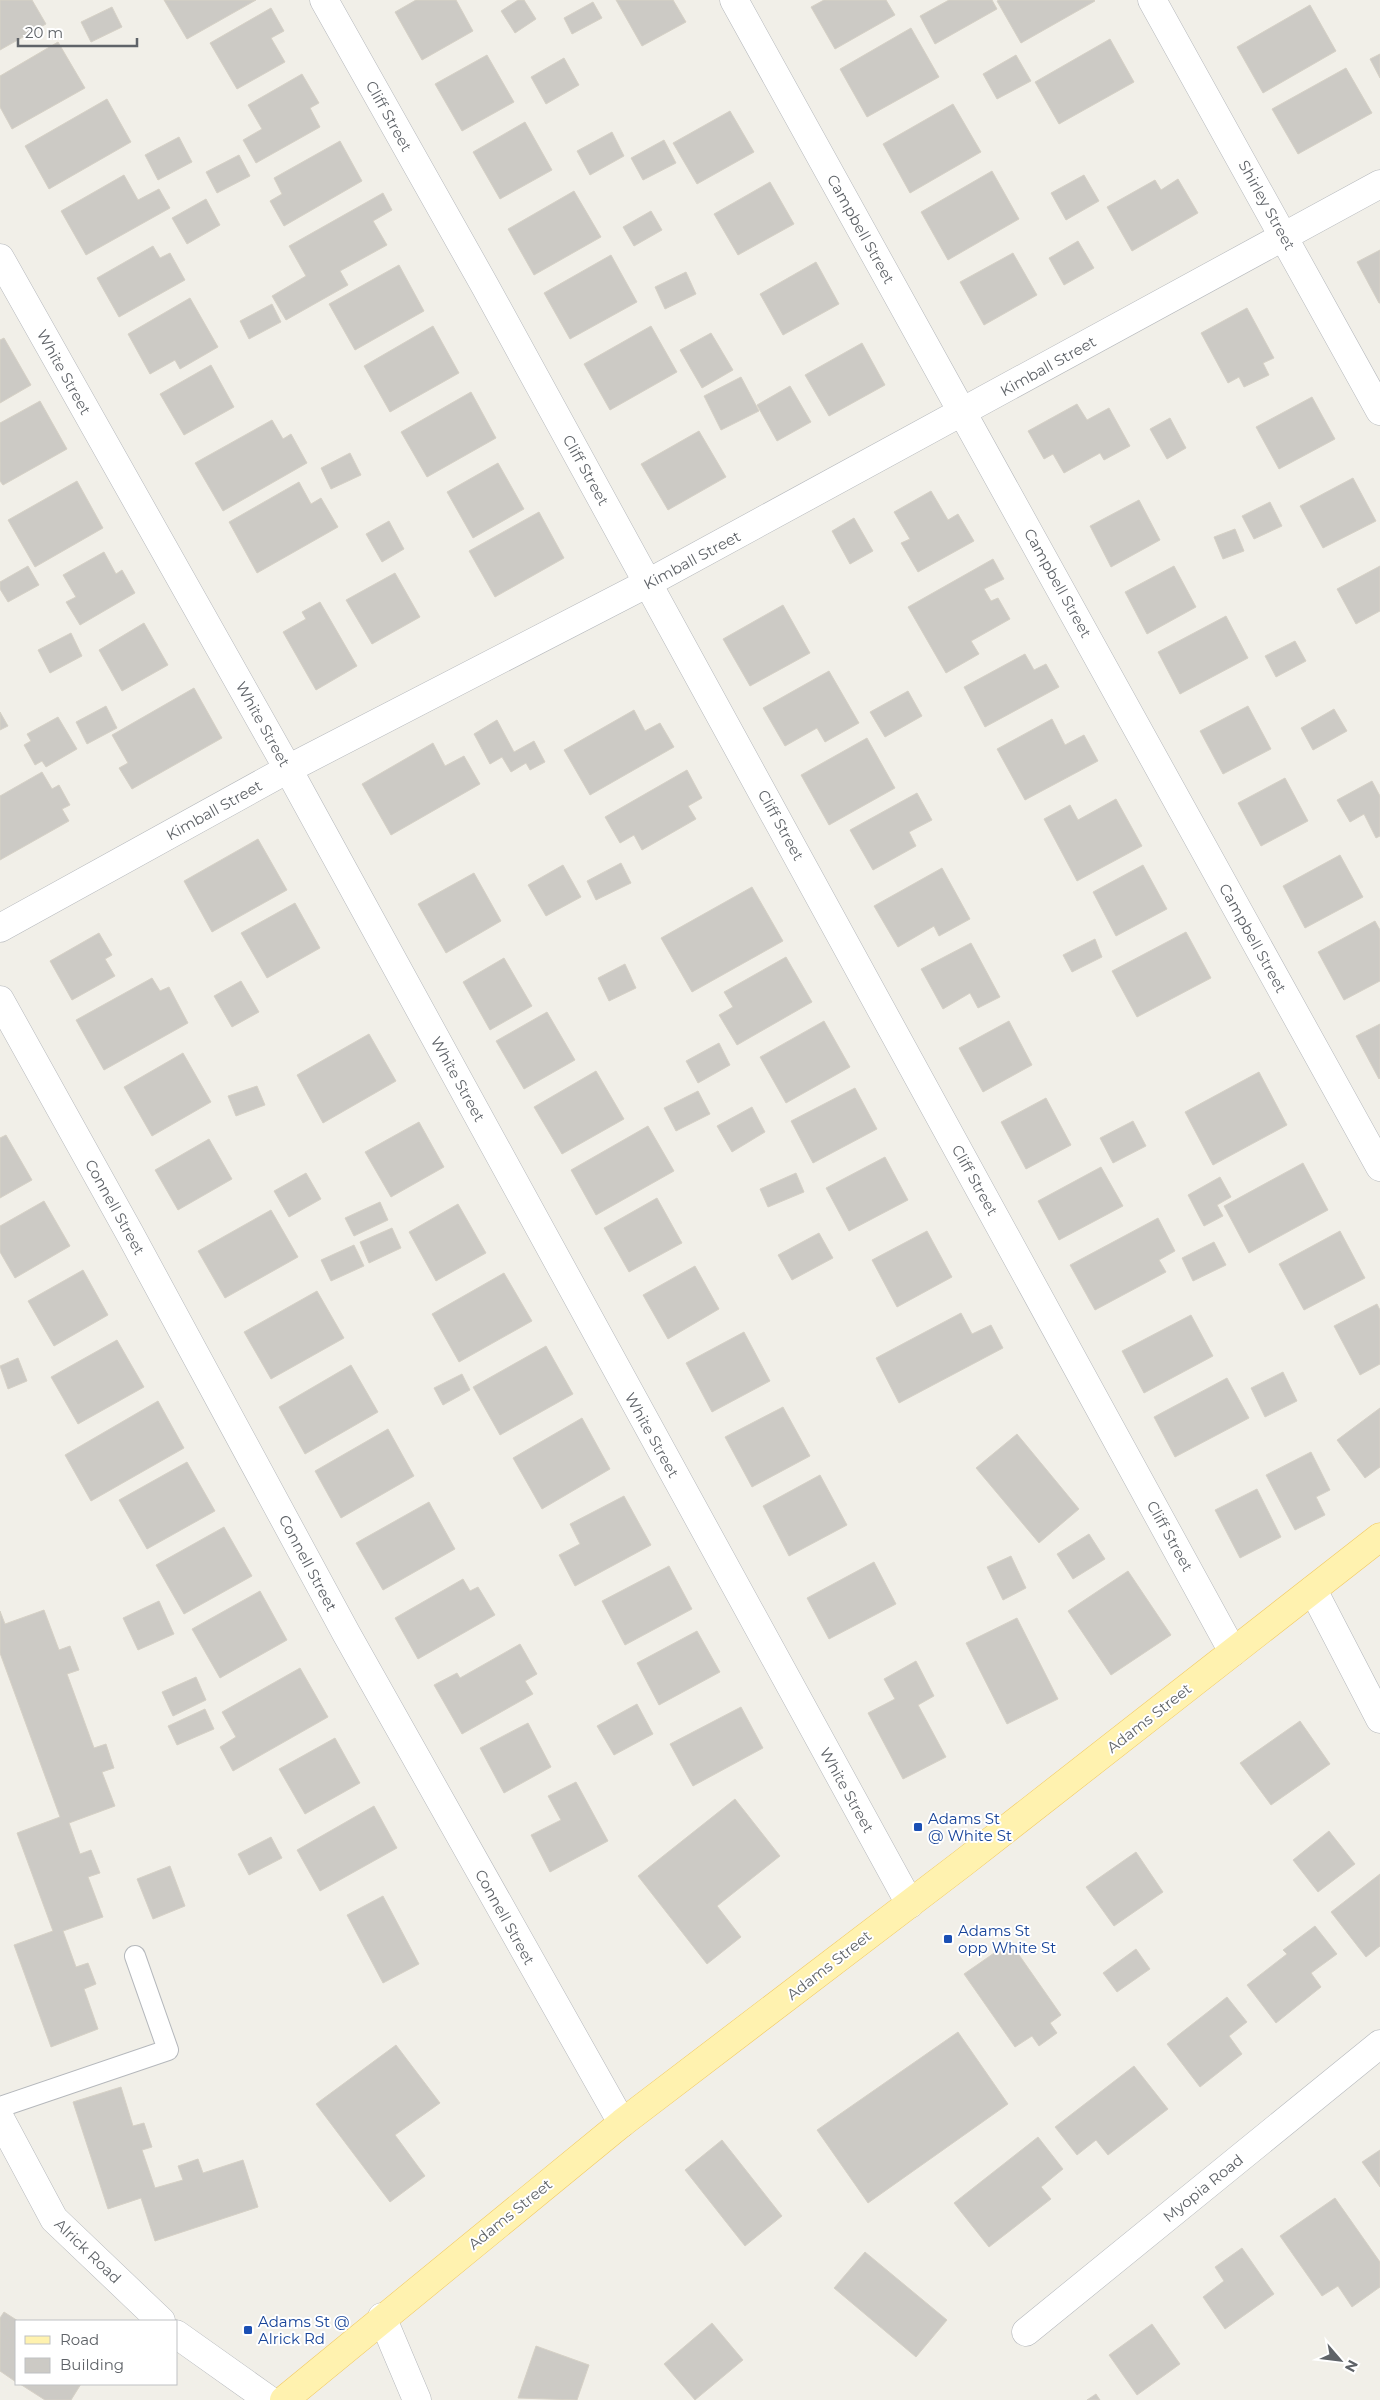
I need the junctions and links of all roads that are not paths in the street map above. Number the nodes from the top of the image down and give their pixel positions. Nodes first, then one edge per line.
1 (324, 0) edge
2 (734, 0) edge
3 (1152, 0) edge
4 (1380, 184) edge
5 (1285, 236) junction
6 (0, 258) edge
7 (1380, 411) edge
8 (963, 412) junction
9 (648, 583) junction
10 (288, 769) junction
11 (0, 928) edge
12 (0, 1000) edge
13 (1380, 1167) edge
14 (1380, 1537) edge
15 (1312, 1590) junction
16 (1233, 1652) junction
17 (1380, 1719) edge
18 (910, 1904) junction
19 (135, 1956) dead end
20 (1380, 2044) edge
21 (0, 2107) edge
22 (0, 2118) edge
23 (622, 2123) junction
24 (382, 2317) junction
25 (160, 2320) edge
26 (1026, 2332) dead end
27 (178, 2335) edge
28 (269, 2400) edge
29 (284, 2400) edge
30 (417, 2400) edge

1 - 9 street, Cliff Street
2 - 8 street, Campbell Street
3 - 5 street, Shirley Street
4 - 5 street, Kimball Street
5 - 7 street, Shirley Street
5 - 8 street, Kimball Street
6 - 10 street, White Street
8 - 9 street, Kimball Street
8 - 13 street, Campbell Street
9 - 10 street, Kimball Street
9 - 16 street, Cliff Street
10 - 11 street, Kimball Street
10 - 18 street, White Street
12 - 23 street, Connell Street
14 - 15 main road, Adams Street
15 - 16 main road, Adams Street
15 - 17 street
16 - 18 main road, Adams Street
18 - 23 main road, Adams Street
19 - 21 lane
20 - 26 street, Myopia Road
22 - 25 street, Alrick Road
23 - 24 main road, Adams Street
24 - 29 main road, Adams Street
24 - 30 street
27 - 28 street

